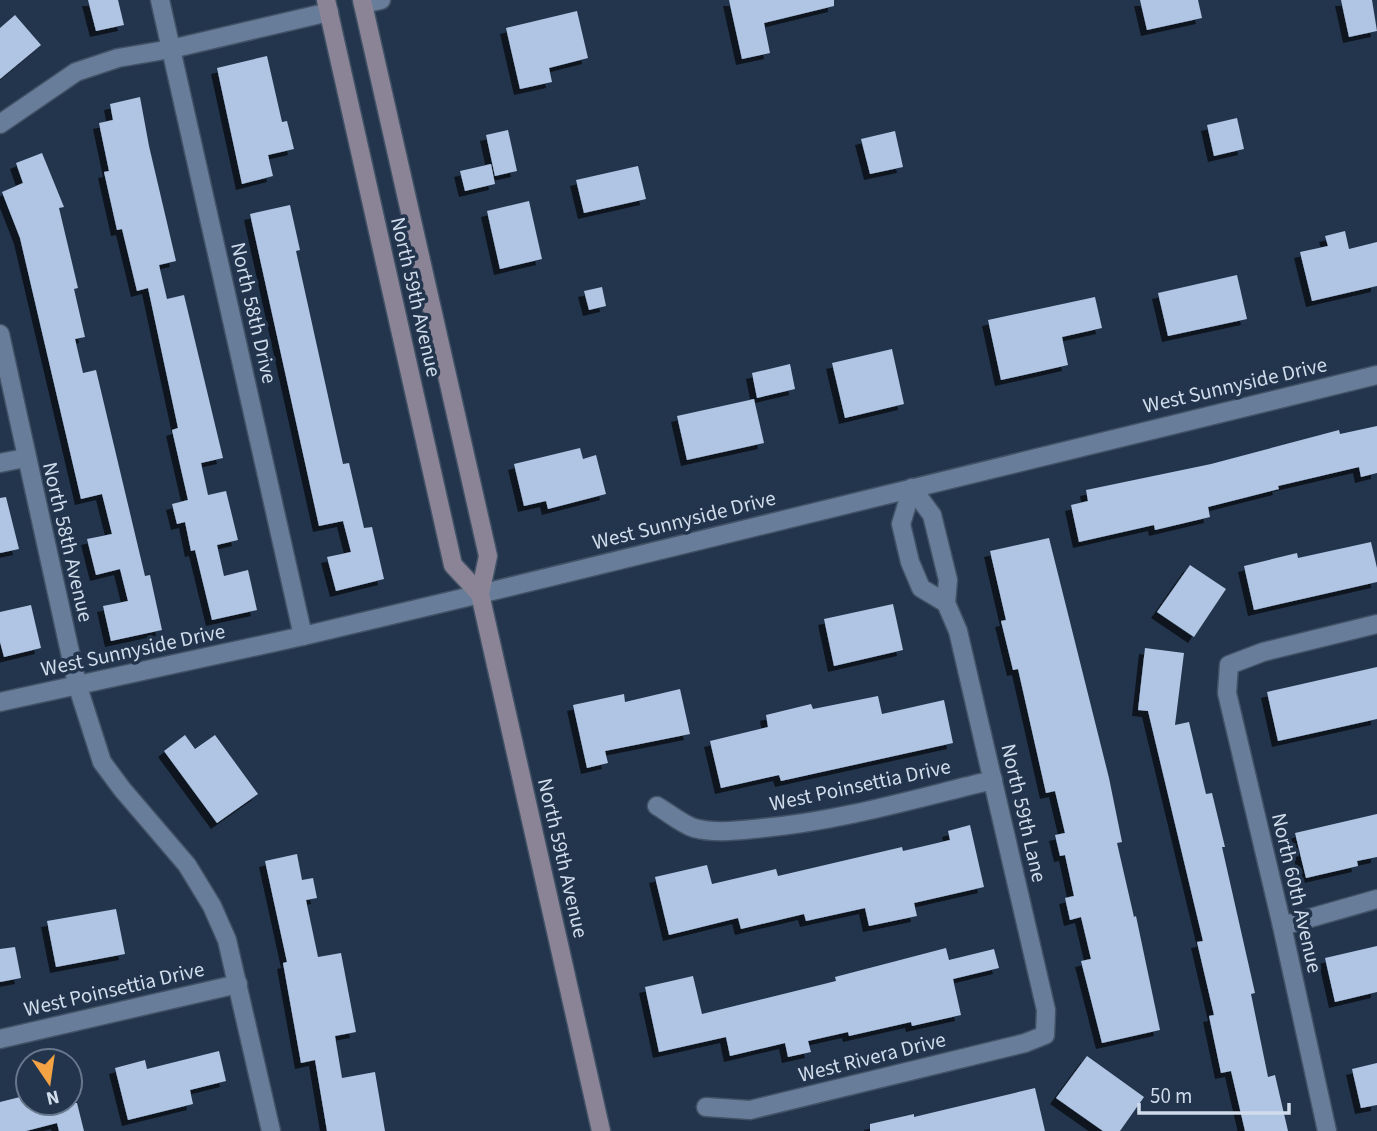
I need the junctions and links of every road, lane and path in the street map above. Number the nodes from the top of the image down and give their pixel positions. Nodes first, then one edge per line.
1 (160, 0) edge
2 (381, 0) edge
3 (362, 2) edge
4 (327, 6) edge
5 (171, 49) junction
6 (0, 124) edge
7 (0, 334) edge
8 (1377, 375) edge
9 (25, 458) junction
10 (0, 463) edge
11 (912, 488) junction
12 (481, 594) junction
13 (946, 603) junction
14 (1377, 624) edge
15 (303, 636) junction
16 (77, 684) junction
17 (0, 702) edge
18 (993, 780) junction
19 (657, 806) dead end
20 (1377, 899) edge
21 (1282, 926) junction
22 (238, 984) junction
23 (1045, 1035) joint
24 (0, 1039) edge
25 (706, 1107) dead end
26 (271, 1131) edge
27 (601, 1131) edge
28 (1327, 1131) edge

1 - 5 street, North 58th Drive
2 - 3 street
3 - 12 main road, North 59th Avenue
4 - 5 street
4 - 12 main road, North 59th Avenue
5 - 6 street
5 - 15 street, North 58th Drive
7 - 9 street, North 58th Avenue
8 - 11 street, West Sunnyside Drive
9 - 10 street
9 - 16 street, North 58th Avenue
11 - 12 street, West Sunnyside Drive
11 - 13 street, North 59th Lane
11 - 13 street
12 - 15 street, West Sunnyside Drive
12 - 27 main road, North 59th Avenue
13 - 18 street, North 59th Lane
14 - 21 street, North 60th Avenue
15 - 16 street, West Sunnyside Drive
16 - 17 street, West Sunnyside Drive
16 - 22 street, North 58th Avenue
18 - 19 street, West Poinsettia Drive
18 - 23 street, North 59th Lane
20 - 21 street
21 - 28 street, North 60th Avenue
22 - 24 street, West Poinsettia Drive
22 - 26 street, North 58th Avenue
23 - 25 street, West Rivera Drive

